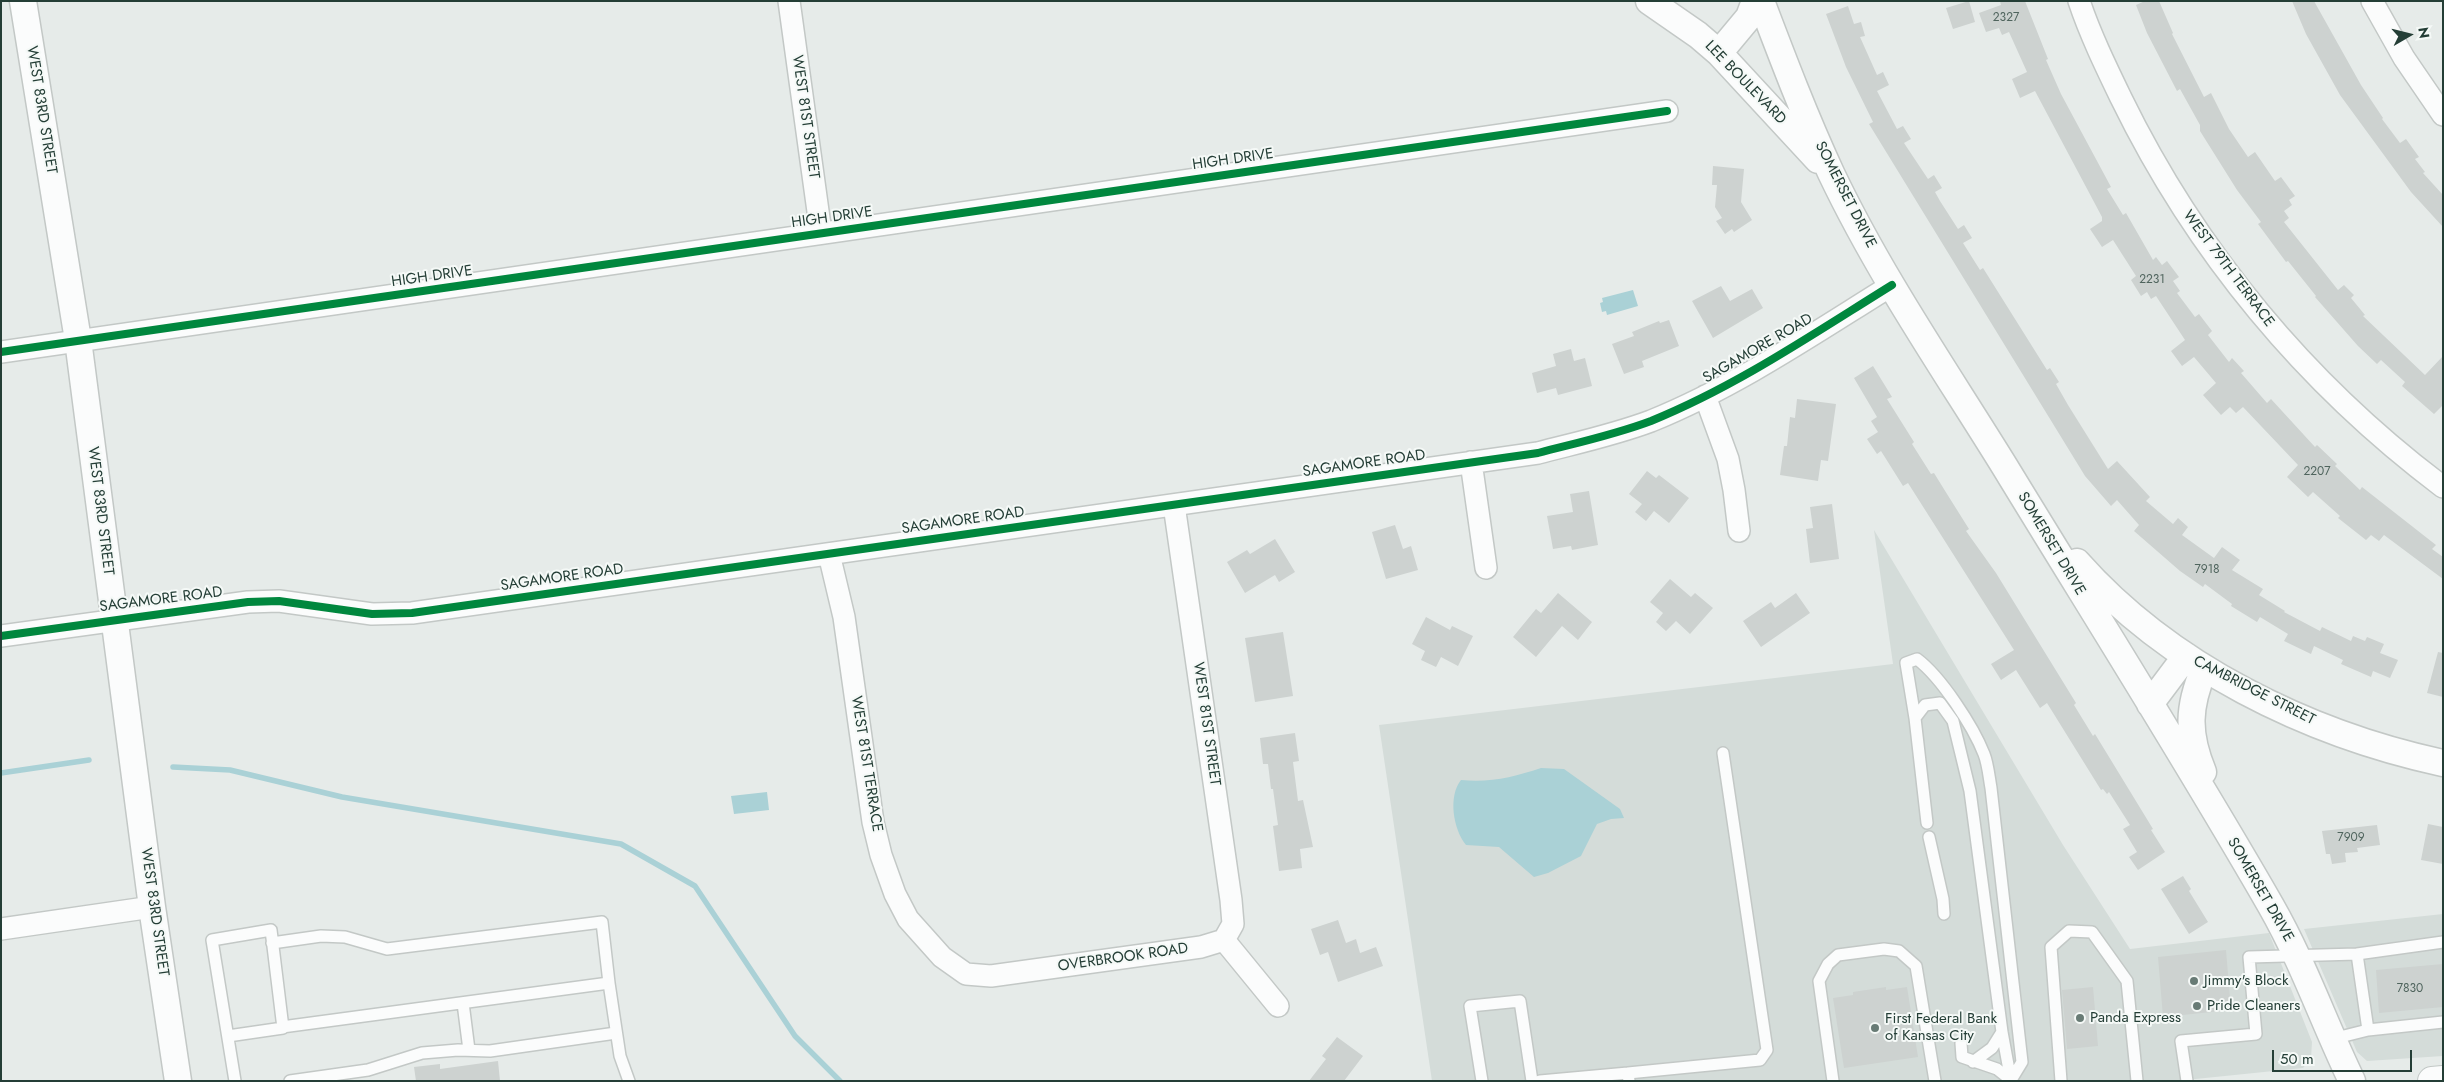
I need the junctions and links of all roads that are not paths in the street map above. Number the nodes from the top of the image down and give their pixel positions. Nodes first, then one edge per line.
1 (23, 1) edge
2 (789, 1) edge
3 (1649, 1) edge
4 (1755, 1) edge
5 (1761, 1) edge
6 (2079, 1) edge
7 (2372, 1) edge
8 (1718, 53) junction
9 (1667, 111) dead end
10 (2443, 115) edge
11 (1832, 175) junction
12 (821, 233) junction
13 (1892, 285) junction
14 (78, 340) junction
15 (1, 352) edge
16 (1704, 396) junction
17 (1471, 462) junction
18 (2443, 487) edge
19 (1174, 505) junction
20 (2029, 508) junction
21 (1739, 531) dead end
22 (829, 554) junction
23 (1486, 568) dead end
24 (115, 620) junction
25 (1, 636) edge
26 (2195, 662) junction
27 (2150, 704) junction
28 (1915, 718) junction
29 (1723, 753) dead end
30 (2443, 763) edge
31 (2217, 815) junction
32 (1927, 823) dead end
33 (1929, 837) dead end
34 (152, 907) junction
35 (1944, 914) dead end
36 (1, 929) edge
37 (1224, 940) junction
38 (2443, 942) edge
39 (272, 943) junction
40 (2357, 954) junction
41 (942, 957) joint
42 (2298, 957) junction
43 (609, 983) junction
44 (462, 1002) junction
45 (1278, 1006) dead end
46 (2443, 1022) edge
47 (282, 1027) junction
48 (2368, 1030) junction
49 (2002, 1032) junction
50 (616, 1033) junction
51 (228, 1036) junction
52 (2332, 1039) junction
53 (1961, 1043) dead end
54 (469, 1050) junction
55 (1973, 1062) junction
56 (1629, 1077) edge
57 (2011, 1080) edge
58 (2443, 1080) edge
59 (178, 1081) edge
60 (235, 1081) edge
61 (290, 1081) edge
62 (629, 1081) edge
63 (1482, 1081) edge
64 (1532, 1081) edge
65 (1540, 1081) edge
66 (1833, 1081) edge
67 (1935, 1081) edge
68 (2062, 1081) edge
69 (2137, 1081) edge
70 (2187, 1081) edge
71 (2352, 1081) edge
72 (2432, 1081) edge

1 - 14 street, WEST 83RD STREET
2 - 12 street, WEST 81ST STREET
3 - 8 street, LEE BOULEVARD
4 - 8 street
5 - 11 street, SOMERSET DRIVE
6 - 18 street, WEST 79TH TERRACE
7 - 10 street
8 - 11 street, LEE BOULEVARD
9 - 12 street, HIGH DRIVE
11 - 13 street, SOMERSET DRIVE
12 - 14 street, HIGH DRIVE
13 - 16 street, SAGAMORE ROAD
13 - 20 street, SOMERSET DRIVE
14 - 15 street, HIGH DRIVE
14 - 24 street, WEST 83RD STREET
16 - 17 street, SAGAMORE ROAD
16 - 21 street
17 - 19 street, SAGAMORE ROAD
17 - 23 street
19 - 22 street, SAGAMORE ROAD
19 - 37 street, WEST 81ST STREET
20 - 26 street, CAMBRIDGE STREET
20 - 27 street, SOMERSET DRIVE
22 - 24 street, SAGAMORE ROAD
22 - 41 street, WEST 81ST TERRACE
24 - 25 street, SAGAMORE ROAD
24 - 34 street, WEST 83RD STREET
26 - 27 street
26 - 30 street, CAMBRIDGE STREET
26 - 31 street
27 - 31 street, SOMERSET DRIVE
28 - 32 lane
28 - 49 lane
28 - 57 lane
29 - 56 lane
31 - 42 street, SOMERSET DRIVE
33 - 35 lane
34 - 36 street
34 - 59 street, WEST 83RD STREET
37 - 41 street, OVERBROOK ROAD
37 - 45 street
38 - 40 lane
39 - 43 lane
39 - 47 lane
39 - 51 lane
40 - 42 lane
40 - 48 lane
42 - 52 street, SOMERSET DRIVE
42 - 70 lane
43 - 44 lane
43 - 50 lane
44 - 47 lane
44 - 54 lane
46 - 48 lane
47 - 51 lane
48 - 52 lane
49 - 55 lane
49 - 57 lane
50 - 54 lane
50 - 62 lane
51 - 60 lane
52 - 71 street, SOMERSET DRIVE
53 - 55 lane
54 - 61 lane
55 - 57 lane
56 - 65 lane
58 - 72 main road
63 - 64 lane
66 - 67 lane
68 - 69 lane

